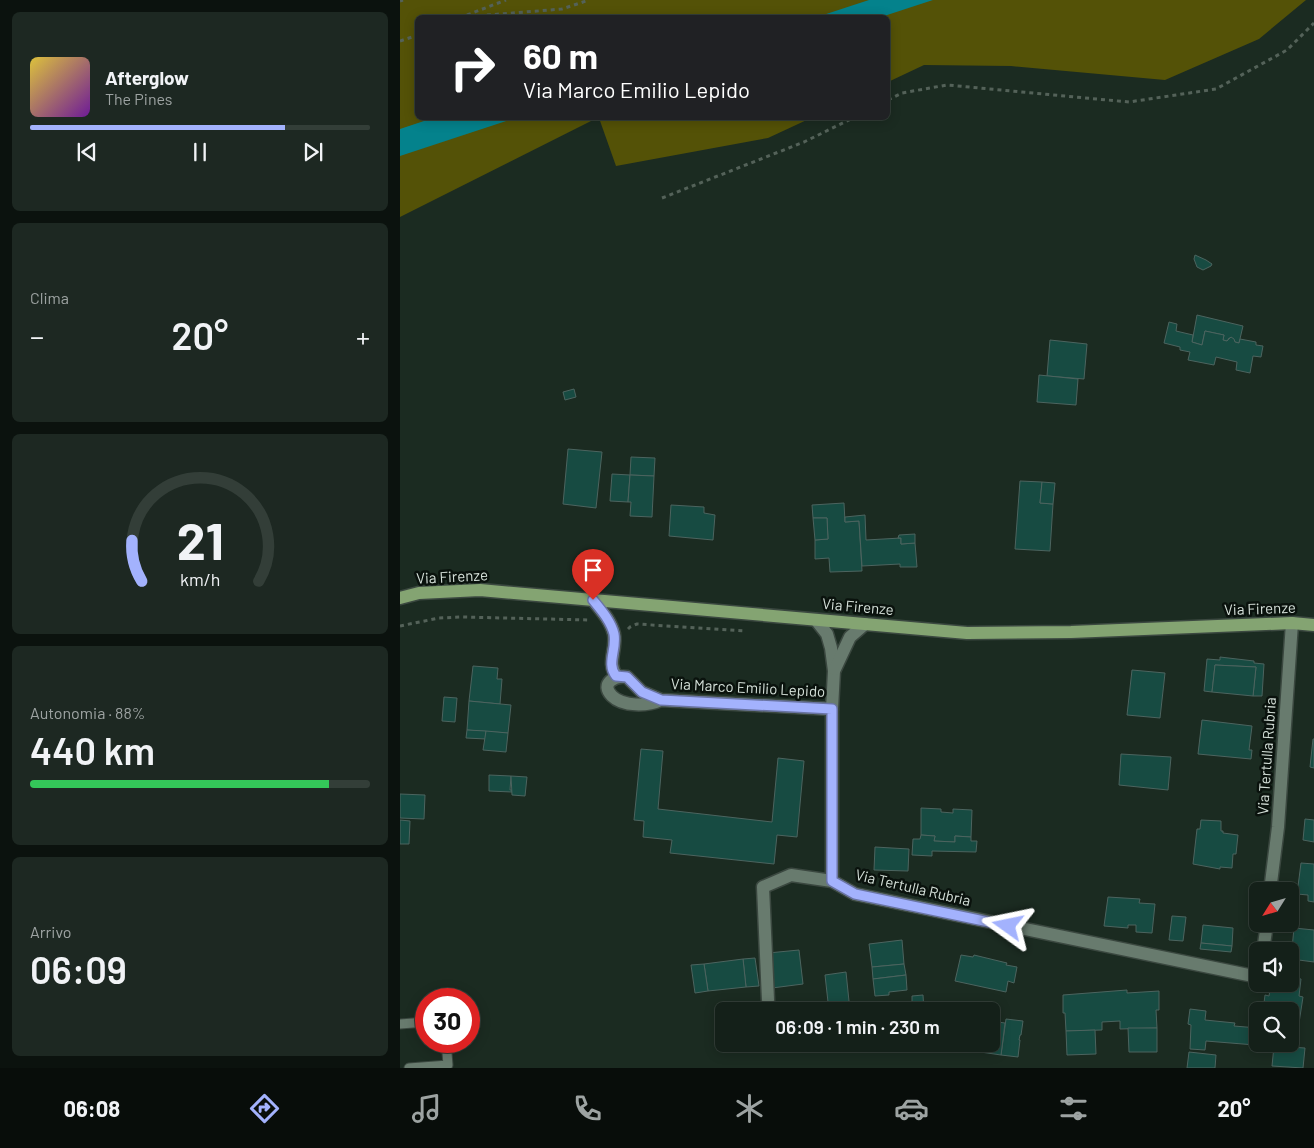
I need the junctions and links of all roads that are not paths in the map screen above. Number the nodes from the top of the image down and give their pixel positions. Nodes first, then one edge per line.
1 (400, 598) edge
2 (593, 600) junction
3 (816, 620) junction
4 (1292, 623) junction
5 (866, 624) junction
6 (1314, 625) edge
7 (834, 671) junction
8 (616, 676) junction
9 (661, 700) junction
10 (832, 709) junction
11 (832, 881) junction
12 (1271, 882) edge
13 (1249, 975) edge
14 (768, 1000) dead end
15 (415, 1023) edge
16 (400, 1024) edge
17 (447, 1053) edge
18 (409, 1068) edge

1 - 2 main road, Via Firenze
2 - 3 main road, Via Firenze
2 - 8 street, Via Marco Emilio Lepido
3 - 5 main road, Via Firenze
3 - 7 street, Via Marco Emilio Lepido
4 - 5 main road, Via Firenze
4 - 6 main road, Via Firenze
4 - 12 street, Via Tertulla Rubria
5 - 7 street, Via Marco Emilio Lepido
7 - 10 street, Via Marco Emilio Lepido
8 - 9 street, Via Marco Emilio Lepido
8 - 9 street, Via Marco Emilio Lepido
9 - 10 street, Via Marco Emilio Lepido
10 - 11 street, Via Marco Emilio Lepido
11 - 13 street, Via Tertulla Rubria
11 - 14 street, Via Tertulla Rubria
15 - 16 lane
17 - 18 lane

